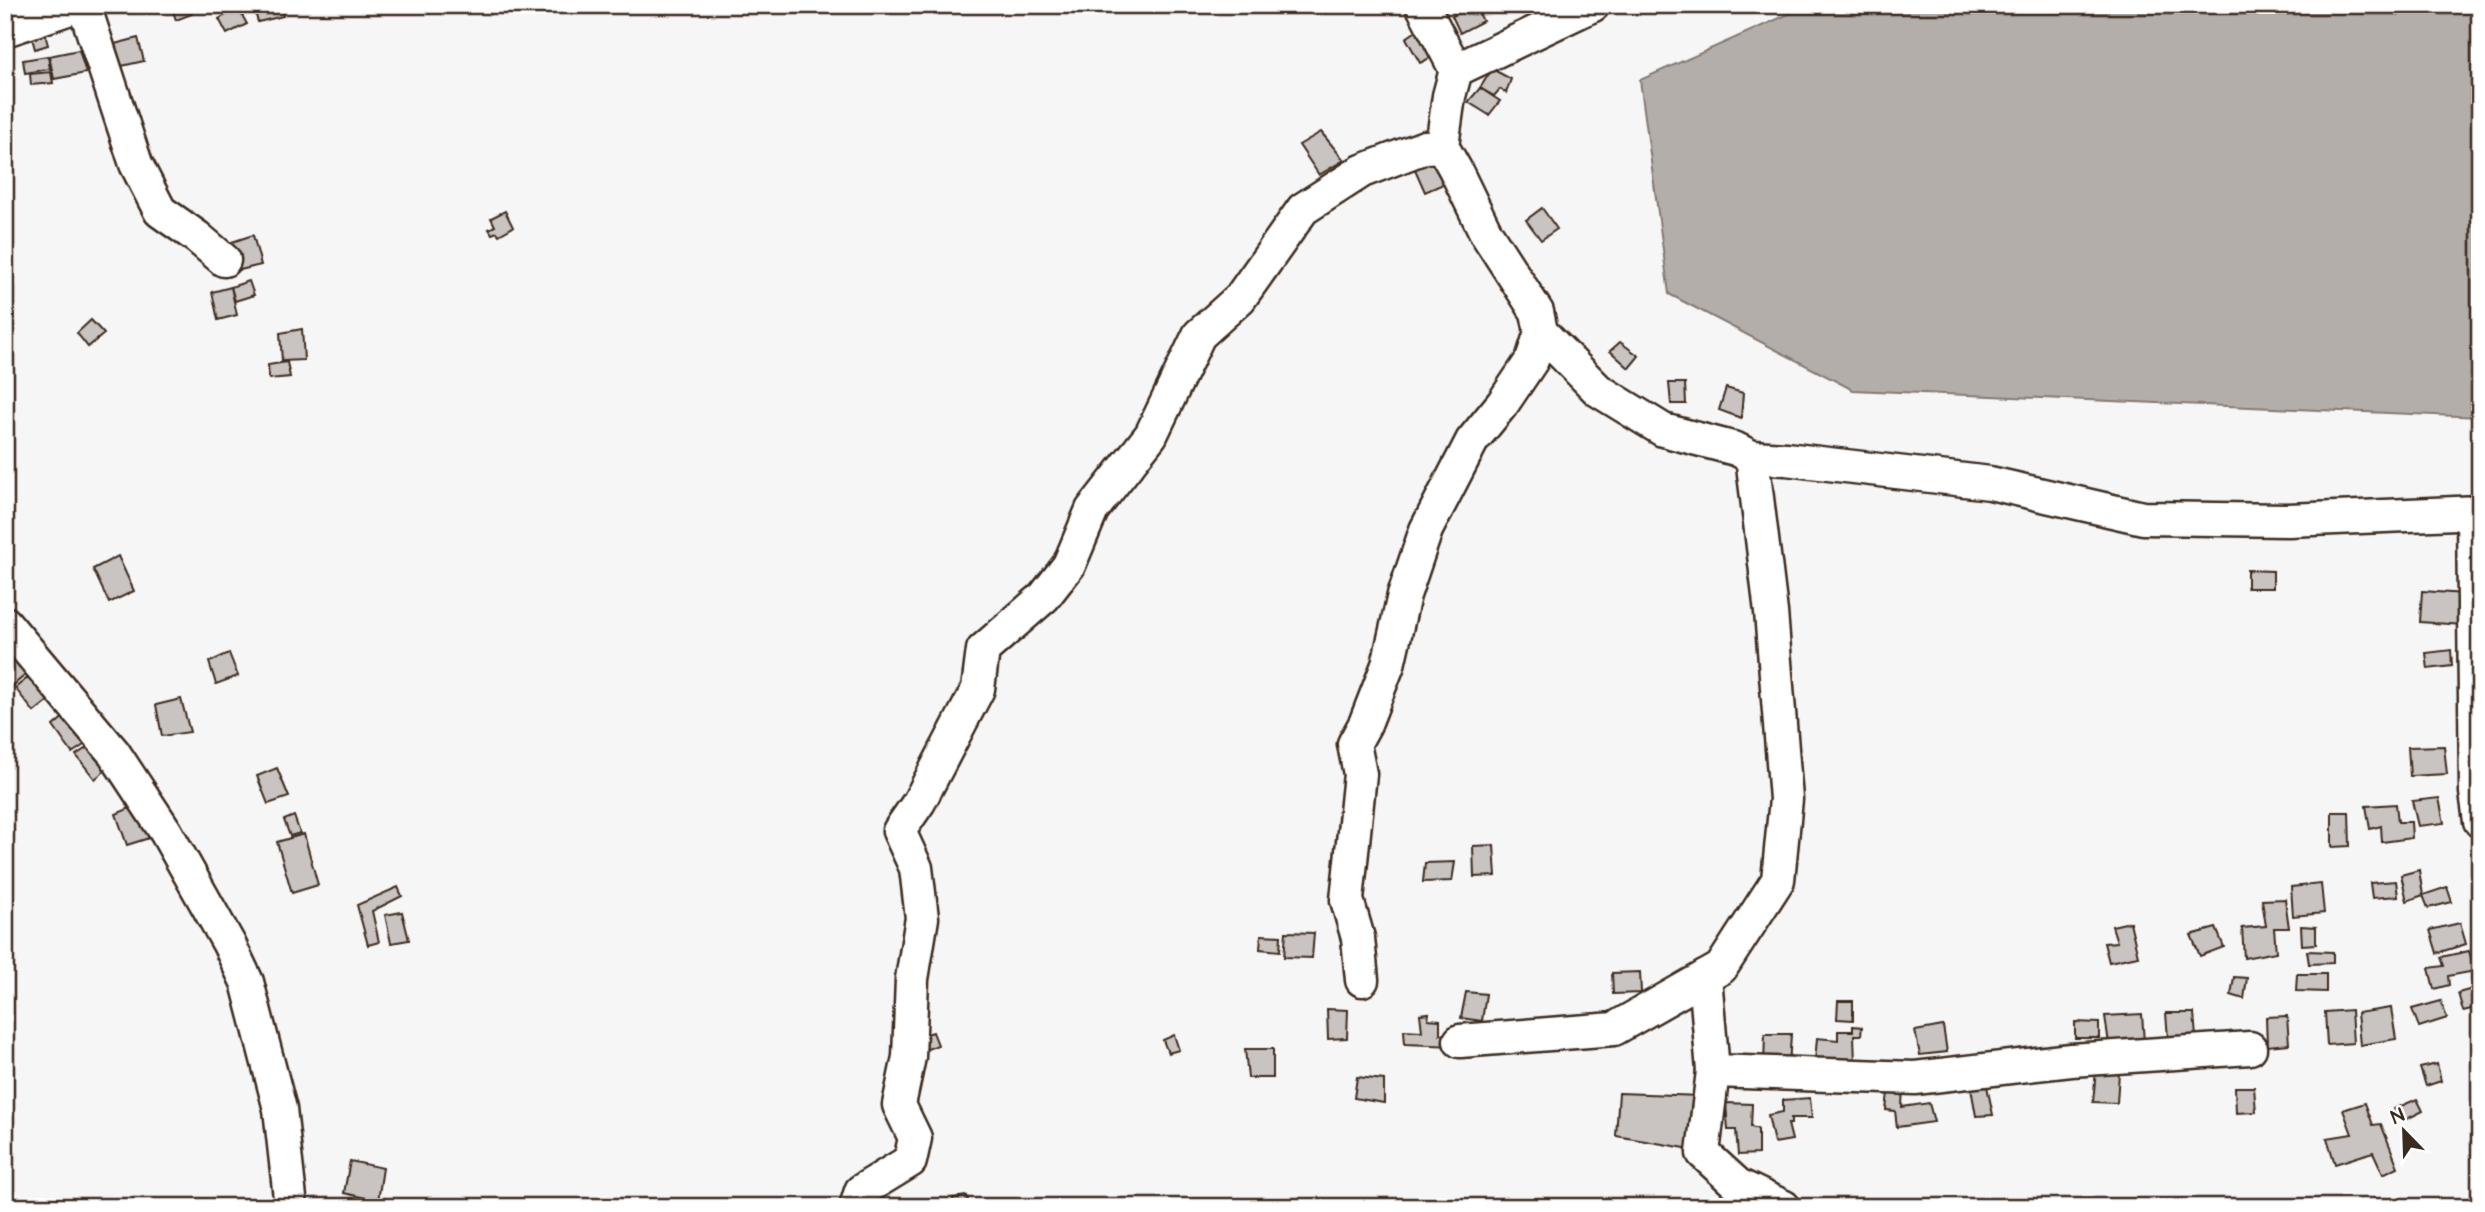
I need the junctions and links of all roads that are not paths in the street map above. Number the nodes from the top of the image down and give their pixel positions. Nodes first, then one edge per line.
1 (82, 5) edge
2 (1422, 5) edge
3 (1593, 5) edge
4 (5, 30) edge
5 (1455, 70) junction
6 (1441, 146) junction
7 (224, 260) dead end
8 (1541, 332) junction
9 (1752, 457) junction
10 (2476, 512) edge
11 (5, 624) edge
12 (2480, 821) edge
13 (1705, 977) junction
14 (1362, 980) dead end
15 (1460, 1041) dead end
16 (2250, 1048) dead end
17 (1713, 1071) junction
18 (291, 1207) edge
19 (856, 1207) edge
20 (1784, 1207) edge

1 - 4 street
1 - 7 street
2 - 5 street
3 - 5 street
5 - 6 street
6 - 8 street
6 - 19 street
8 - 9 street
8 - 14 street
9 - 10 street
9 - 13 street
10 - 12 street
11 - 18 street
13 - 15 street
13 - 17 street
16 - 17 street
17 - 20 street

